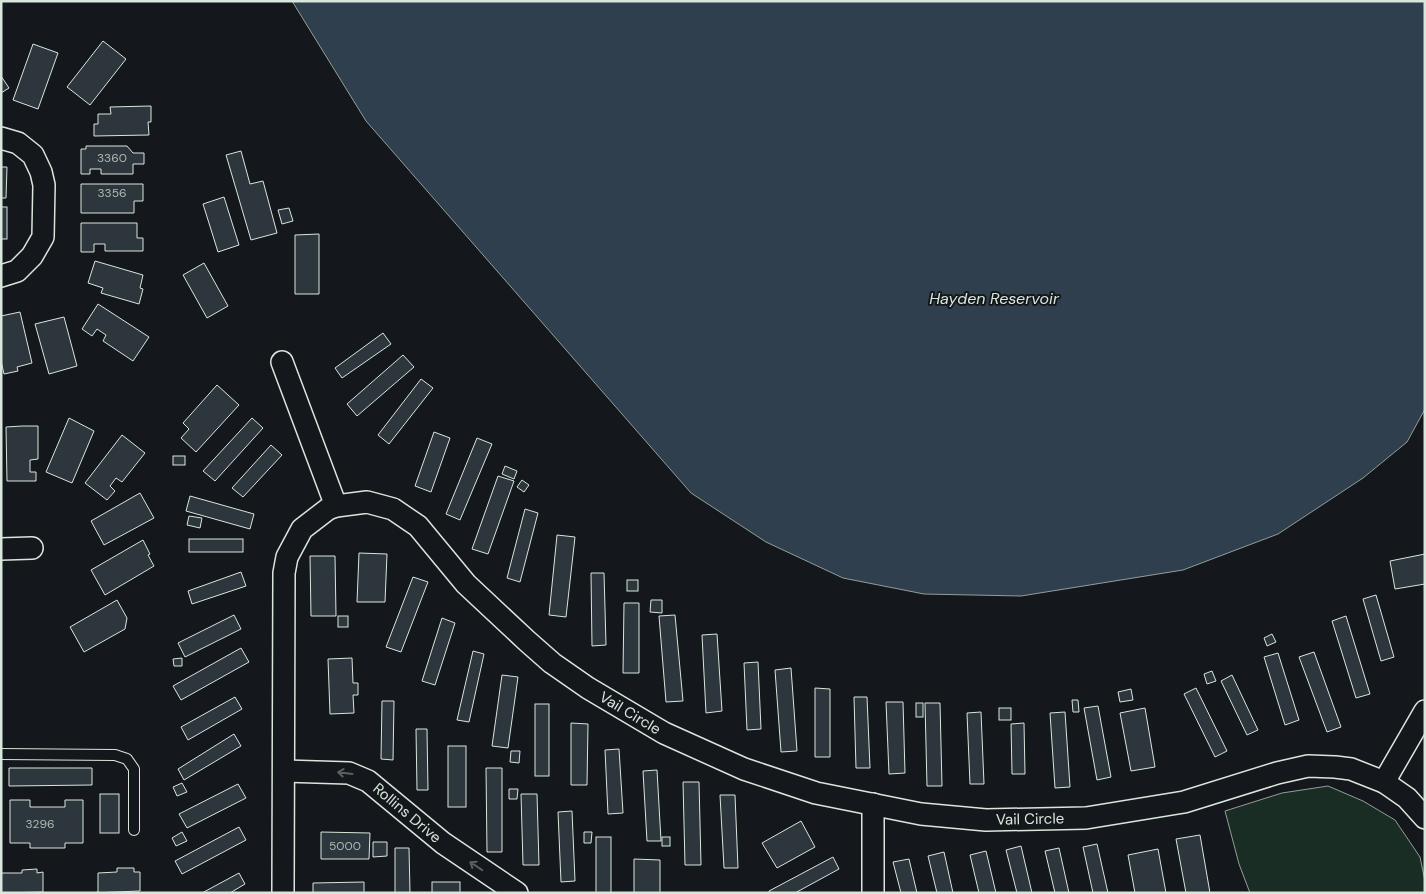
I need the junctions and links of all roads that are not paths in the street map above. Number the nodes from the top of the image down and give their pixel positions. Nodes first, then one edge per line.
1 (1, 138) edge
2 (1, 276) edge
3 (282, 362) dead end
4 (336, 506) junction
5 (32, 548) dead end
6 (1, 549) edge
7 (1425, 711) edge
8 (1, 754) edge
9 (284, 772) junction
10 (1384, 782) junction
11 (873, 804) junction
12 (1425, 818) edge
13 (134, 830) dead end
14 (283, 893) edge
15 (517, 893) edge
16 (873, 893) edge

1 - 2 street
3 - 4 street
4 - 9 street, Vail Circle
4 - 11 street, Vail Circle
5 - 6 street
7 - 10 street
8 - 13 lane
9 - 14 street, Vail Circle
15 -> 9 street, Rollins Drive
10 - 11 street, Vail Circle
10 - 12 street, Vail Circle
11 - 16 street

